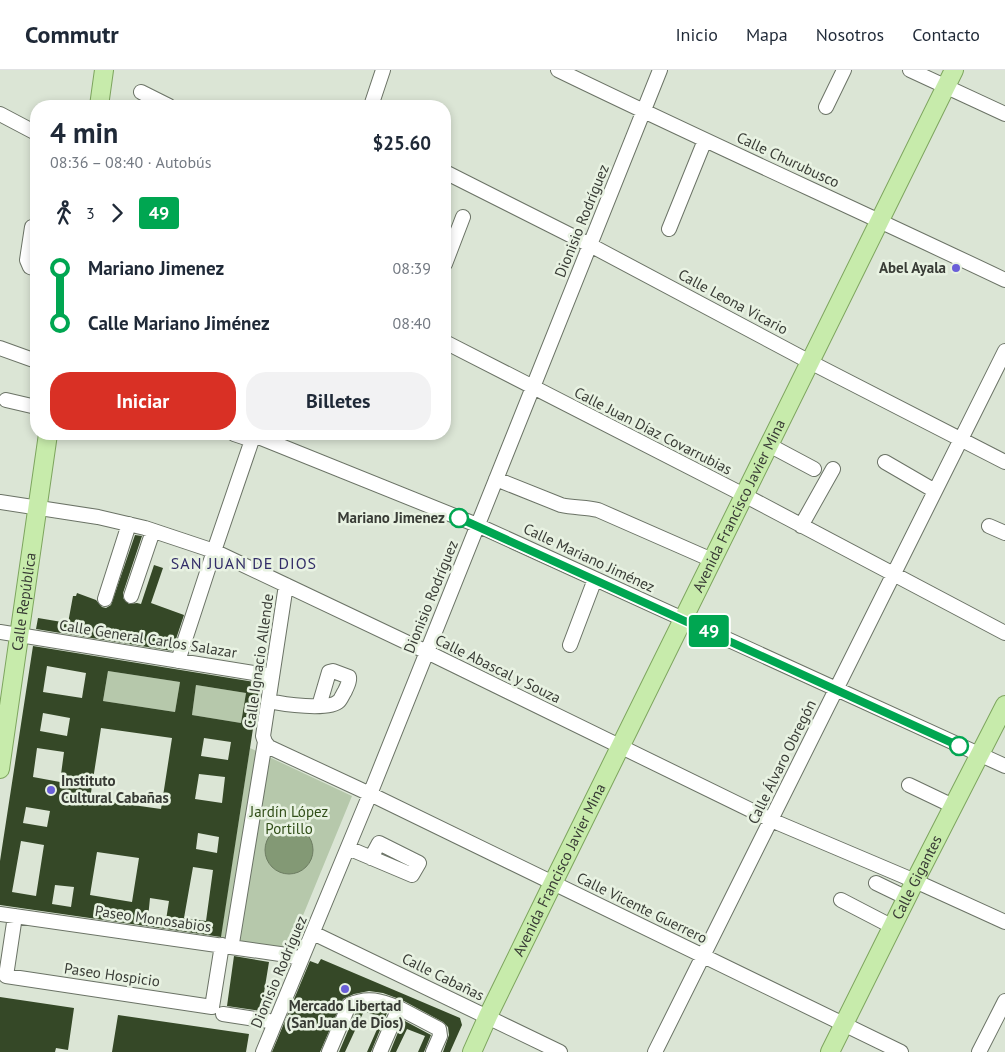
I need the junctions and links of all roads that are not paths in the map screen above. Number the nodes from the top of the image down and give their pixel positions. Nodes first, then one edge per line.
1 (104, 70) edge
2 (383, 70) edge
3 (558, 70) edge
4 (660, 70) edge
5 (844, 70) edge
6 (910, 70) edge
7 (950, 78) edge
8 (141, 92) dead end
9 (100, 100) edge
10 (157, 100) edge
11 (373, 100) edge
12 (826, 108) dead end
13 (643, 112) junction
14 (0, 114) edge
15 (1005, 114) edge
16 (30, 130) edge
17 (704, 140) junction
18 (451, 175) edge
19 (462, 217) dead end
20 (880, 220) junction
21 (669, 228) dead end
22 (30, 240) edge
23 (590, 245) junction
24 (451, 247) edge
25 (30, 267) edge
26 (1005, 280) edge
27 (451, 345) edge
28 (0, 348) edge
29 (1005, 351) edge
30 (30, 359) edge
31 (810, 362) junction
32 (532, 388) junction
33 (6, 400) dead end
34 (30, 405) edge
35 (962, 438) junction
36 (47, 440) edge
37 (253, 440) edge
38 (266, 440) edge
39 (769, 445) junction
40 (885, 462) dead end
41 (1005, 462) edge
42 (814, 469) dead end
43 (833, 469) dead end
44 (496, 479) junction
45 (935, 491) junction
46 (744, 495) junction
47 (0, 502) edge
48 (38, 508) junction
49 (128, 524) junction
50 (477, 525) junction
51 (801, 526) junction
52 (989, 526) dead end
53 (153, 531) junction
54 (1005, 534) edge
55 (214, 551) junction
56 (712, 560) junction
57 (894, 575) junction
58 (595, 579) junction
59 (286, 585) junction
60 (131, 596) dead end
61 (105, 599) dead end
62 (683, 619) junction
63 (0, 632) edge
64 (1005, 633) edge
65 (19, 635) junction
66 (570, 645) dead end
67 (427, 652) junction
68 (178, 661) junction
69 (272, 676) junction
70 (836, 689) junction
71 (269, 702) junction
72 (1005, 705) edge
73 (319, 706) dead end
74 (265, 742) junction
75 (620, 747) junction
76 (979, 755) junction
77 (0, 764) edge
78 (1005, 766) edge
79 (909, 785) dead end
80 (370, 794) junction
81 (953, 806) junction
82 (771, 820) junction
83 (348, 848) junction
84 (371, 858) dead end
85 (915, 881) junction
86 (876, 882) dead end
87 (552, 883) junction
88 (906, 898) junction
89 (841, 900) dead end
90 (0, 914) edge
91 (15, 916) junction
92 (1005, 922) edge
93 (893, 927) junction
94 (312, 933) junction
95 (230, 945) junction
96 (703, 956) junction
97 (301, 959) junction
98 (1005, 1001) edge
99 (282, 1005) junction
100 (399, 1008) junction
101 (223, 1014) dead end
102 (488, 1016) junction
103 (275, 1022) junction
104 (845, 1025) junction
105 (263, 1052) edge
106 (269, 1052) edge
107 (329, 1052) edge
108 (380, 1052) edge
109 (433, 1052) edge
110 (472, 1052) edge
111 (560, 1052) edge
112 (655, 1052) edge
113 (830, 1052) edge
114 (901, 1052) edge
115 (979, 1052) edge

1 - 9 main road
2 - 11 street
3 - 13 street, Calle Churubusco
4 - 13 street, Dionisio Rodríguez
5 - 12 street
6 - 7 street
7 - 15 street
7 - 20 main road, Avenida Francisco Javier Mina
8 - 10 street
13 - 17 street, Calle Churubusco
13 - 23 street, Dionisio Rodríguez
14 - 16 street
17 - 20 street, Calle Churubusco
17 - 21 street
18 - 23 street, Calle Leona Vicario
19 - 24 street
20 - 26 street, Calle Churubusco
20 - 31 main road, Avenida Francisco Javier Mina
22 - 25 street
23 - 31 street, Calle Leona Vicario
23 - 32 street, Dionisio Rodríguez
27 - 32 street, Calle Juan Díaz Covarrubias
28 - 30 street
29 - 35 street, Calle Álvaro Obregón
31 - 35 street, Calle Leona Vicario
31 - 39 main road, Avenida Francisco Javier Mina
32 - 44 street, Dionisio Rodríguez
32 - 46 street, Calle Juan Díaz Covarrubias
33 - 34 street
35 - 41 street, Calle Leona Vicario
35 - 45 street, Calle Álvaro Obregón
36 - 48 main road, Calle República
37 - 55 street
38 - 50 street, Calle Mariano Jiménez
39 - 42 street
39 - 46 main road, Avenida Francisco Javier Mina
40 - 45 street
43 - 51 street
44 - 50 street, Dionisio Rodríguez
44 - 56 street
45 - 57 street, Calle Álvaro Obregón
46 - 51 street, Calle Juan Díaz Covarrubias
46 - 56 main road, Avenida Francisco Javier Mina
47 - 48 street, Calle Abascal y Souza
48 - 49 street, Calle Abascal y Souza
48 - 65 main road, Calle República
49 - 53 street, Calle Abascal y Souza
49 - 61 street
50 - 58 street, Calle Mariano Jiménez
50 - 67 street, Dionisio Rodríguez
51 - 57 street, Calle Juan Díaz Covarrubias
52 - 54 street
53 - 55 street, Calle Abascal y Souza
53 - 60 street
55 - 59 street, Calle Abascal y Souza
55 - 68 street
56 - 62 main road, Avenida Francisco Javier Mina
57 - 64 street, Calle Juan Díaz Covarrubias
57 - 70 street, Calle Álvaro Obregón
58 - 62 street, Calle Mariano Jiménez
58 - 66 street
59 - 67 street, Calle Abascal y Souza
59 - 69 street, Calle Ignacio Allende
62 - 70 street, Calle Mariano Jiménez
62 - 75 main road, Avenida Francisco Javier Mina
63 - 65 street, Calle General Carlos Salazar
65 - 68 street, Calle General Carlos Salazar
65 - 77 main road, Calle República
67 - 75 street, Calle Abascal y Souza
67 - 80 street, Dionisio Rodríguez
68 - 69 street, Calle General Carlos Salazar
69 - 71 street, Calle Ignacio Allende
70 - 76 street, Calle Mariano Jiménez
70 - 82 street, Calle Álvaro Obregón
71 - 73 street
71 - 74 street, Calle Ignacio Allende
72 - 76 main road, Calle Gigantes
74 - 80 street, Calle Vicente Guerrero
74 - 95 street, Calle Ignacio Allende
75 - 82 street, Calle Abascal y Souza
75 - 87 main road, Avenida Francisco Javier Mina
76 - 78 street, Calle Mariano Jiménez
76 - 81 main road, Calle Gigantes
79 - 81 street
80 - 83 street, Dionisio Rodríguez
80 - 87 street, Calle Vicente Guerrero
81 - 85 main road, Calle Gigantes
82 - 85 street, Calle Abascal y Souza
82 - 96 street, Calle Álvaro Obregón
83 - 84 street
83 - 94 street, Dionisio Rodríguez
85 - 88 main road, Calle Gigantes
85 - 92 street, Calle Abascal y Souza
86 - 88 street
87 - 96 street, Calle Vicente Guerrero
87 - 102 main road, Avenida Francisco Javier Mina
88 - 93 main road, Calle Gigantes
89 - 93 street
90 - 91 street, Paseo Monosabios
91 - 95 street, Paseo Monosabios
91 - 95 street, Paseo Hospicio
93 - 104 main road, Calle Gigantes
94 - 97 street, Dionisio Rodríguez
94 - 102 street, Calle Cabañas
95 - 97 street, Paseo Monosabios
96 - 104 street, Calle Vicente Guerrero
96 - 112 street, Calle Álvaro Obregón
97 - 99 street, Dionisio Rodríguez
98 - 115 street
99 - 103 street, Dionisio Rodríguez
99 - 106 street
100 - 107 street
100 - 108 street
100 - 109 street
101 - 103 street
102 - 110 main road, Avenida Francisco Javier Mina
102 - 111 street, Calle Cabañas
103 - 105 street, Dionisio Rodríguez
104 - 113 main road, Calle Gigantes
104 - 114 street, Calle Vicente Guerrero

